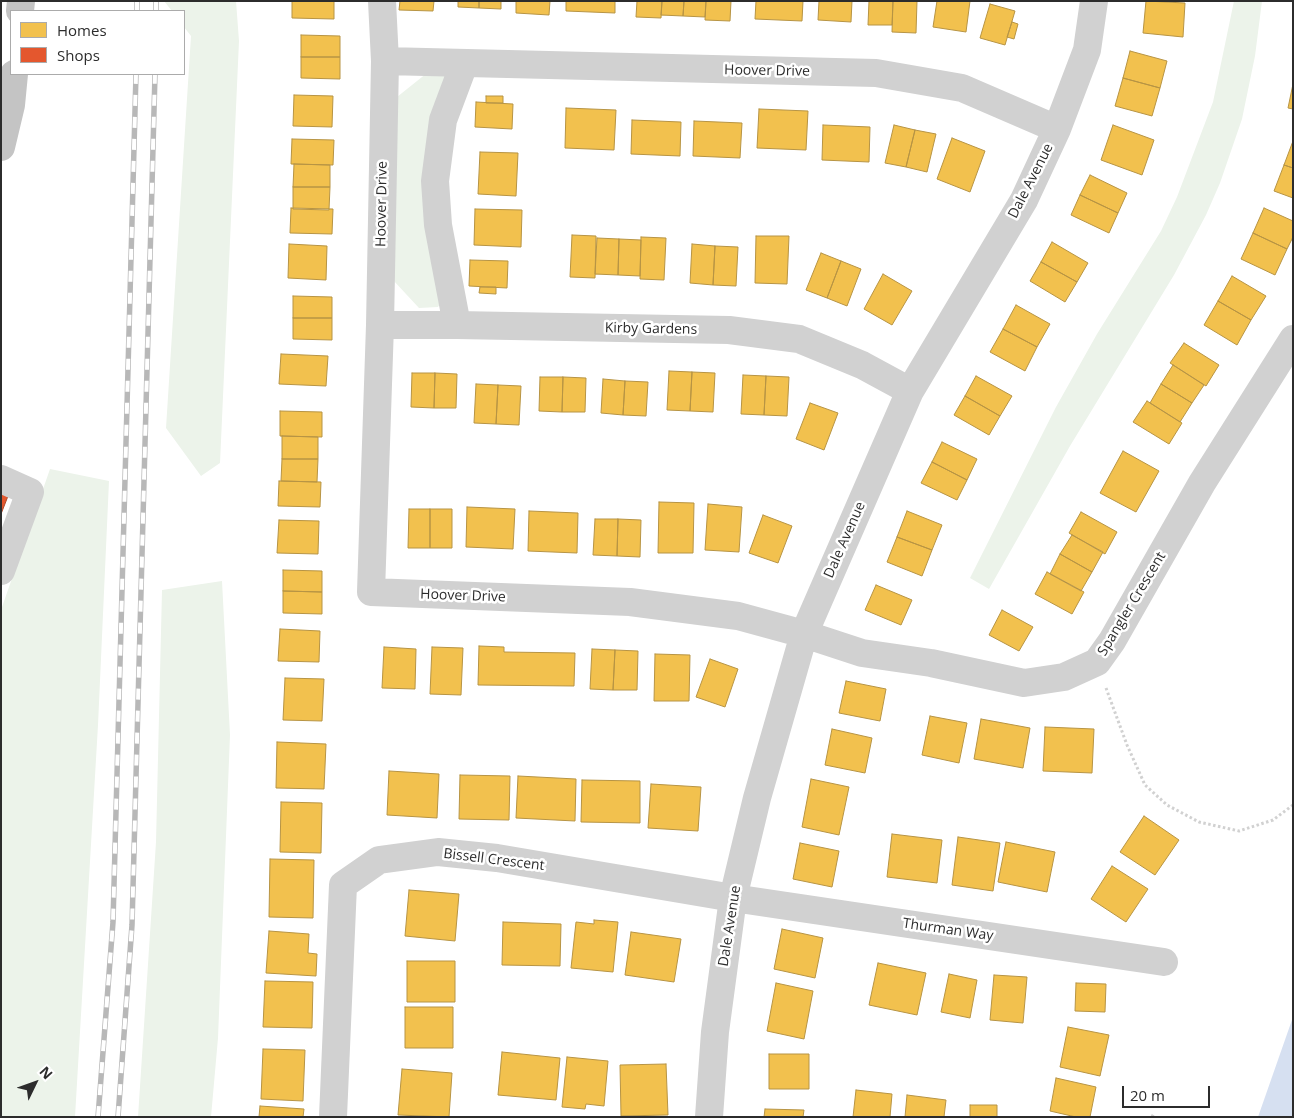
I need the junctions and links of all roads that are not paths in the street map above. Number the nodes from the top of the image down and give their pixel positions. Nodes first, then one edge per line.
1 (382, 1) edge
2 (1094, 1) edge
3 (385, 61) junction
4 (464, 64) junction
5 (14, 75) edge
6 (1057, 129) junction
7 (1, 147) edge
8 (380, 325) junction
9 (457, 325) junction
10 (1293, 339) edge
11 (910, 391) junction
12 (1, 479) edge
13 (1, 571) edge
14 (804, 634) junction
15 (733, 898) junction
16 (1164, 962) dead end
17 (333, 1117) edge
18 (709, 1117) edge

1 - 3 street
2 - 6 street, Dale Avenue
3 - 4 street, Hoover Drive
3 - 8 street, Hoover Drive
4 - 6 street, Hoover Drive
4 - 9 street
5 - 7 main road
6 - 11 street, Dale Avenue
8 - 9 street, Kirby Gardens
8 - 14 street, Hoover Drive
9 - 11 street, Kirby Gardens
10 - 14 street, Spangler Crescent
11 - 14 street, Dale Avenue
12 - 13 street
14 - 15 street, Dale Avenue
15 - 16 street, Thurman Way
15 - 17 street, Bissell Crescent
15 - 18 street, Dale Avenue

